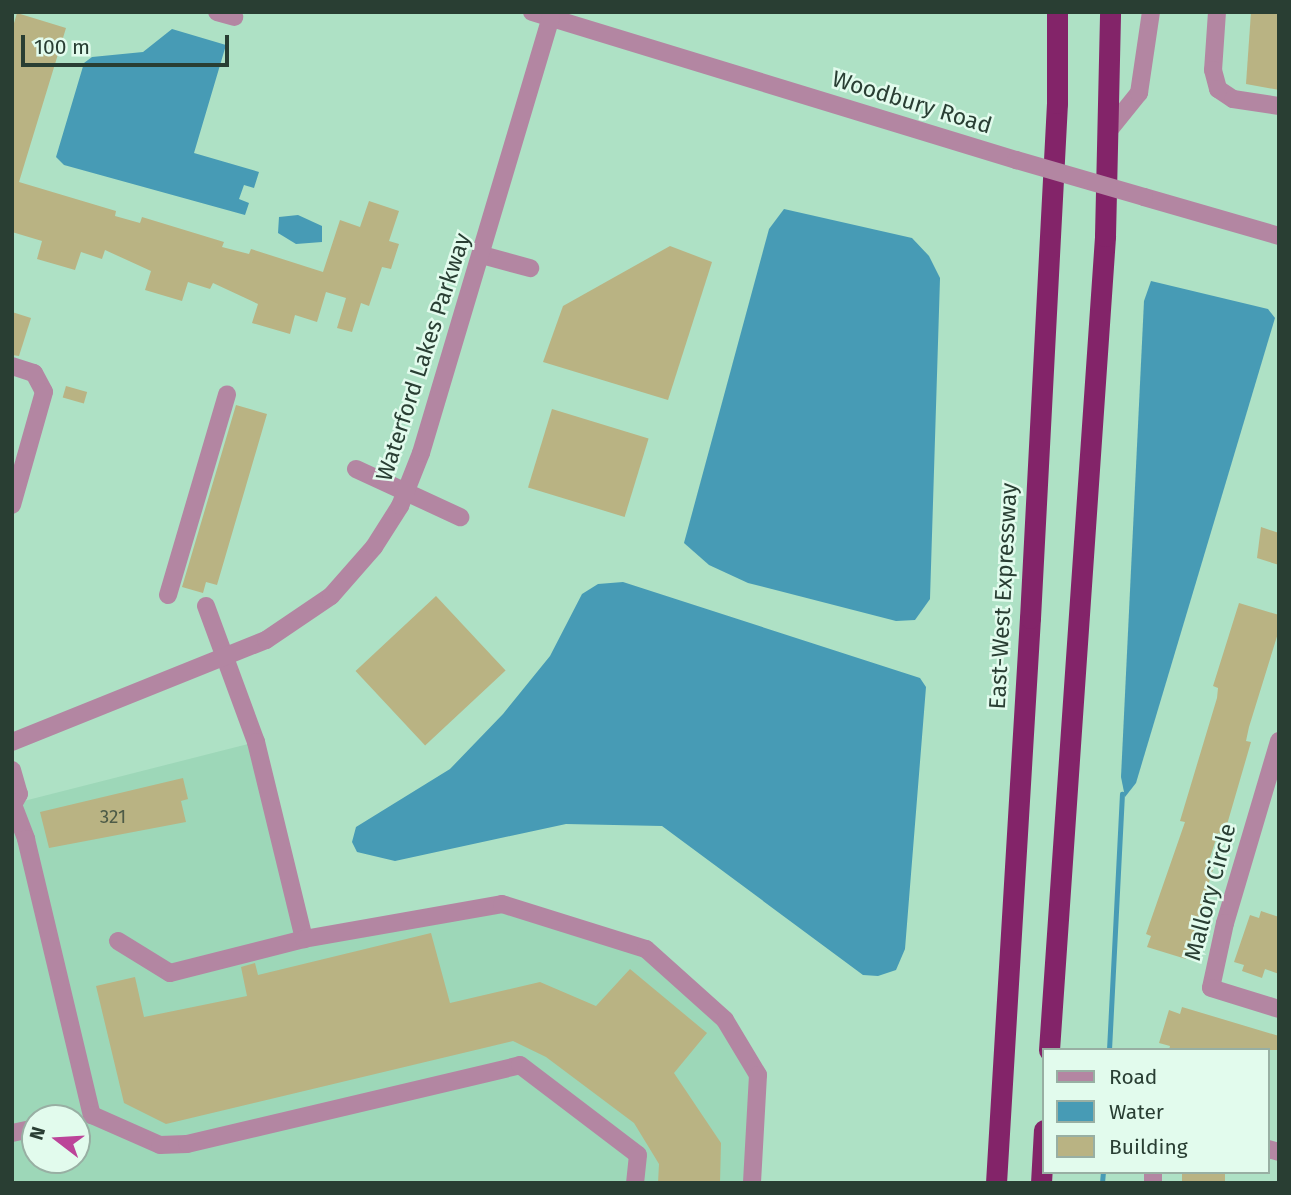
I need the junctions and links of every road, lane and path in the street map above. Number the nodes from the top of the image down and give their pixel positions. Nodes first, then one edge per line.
1 (532, 12) edge
2 (1057, 12) edge
3 (1110, 12) edge
4 (1151, 12) edge
5 (1217, 12) edge
6 (551, 18) junction
7 (1279, 106) edge
8 (1110, 130) junction
9 (1279, 236) edge
10 (481, 254) junction
11 (530, 268) dead end
12 (12, 366) edge
13 (227, 395) dead end
14 (356, 468) dead end
15 (407, 491) junction
16 (12, 505) edge
17 (460, 517) dead end
18 (167, 595) dead end
19 (206, 606) dead end
20 (226, 659) junction
21 (1279, 741) edge
22 (12, 742) edge
23 (12, 770) edge
24 (13, 803) edge
25 (304, 939) junction
26 (118, 941) dead end
27 (1279, 1009) edge
28 (1049, 1048) edge
29 (82, 1104) edge
30 (91, 1118) edge
31 (1042, 1165) edge
32 (635, 1183) edge
33 (752, 1183) edge
34 (996, 1183) edge
35 (1041, 1183) edge

1 - 6 street, Woodbury Road
2 - 34 highway, East-West Expressway
3 - 8 highway
4 - 8 street
5 - 7 street
6 - 9 street, Woodbury Road, bridge
6 - 10 street, Waterford Lakes Parkway
8 - 28 highway
10 - 11 street
10 - 15 street, Waterford Lakes Parkway
12 - 16 street
13 - 18 street
14 - 15 street
15 - 17 street
15 - 20 street, Waterford Lakes Parkway
19 - 20 street
20 - 22 street, Waterford Lakes Parkway
20 - 25 street
21 - 27 street, Mallory Circle
23 - 24 street
24 - 29 street
25 - 26 street
25 - 33 street
30 - 32 street
31 - 35 highway

